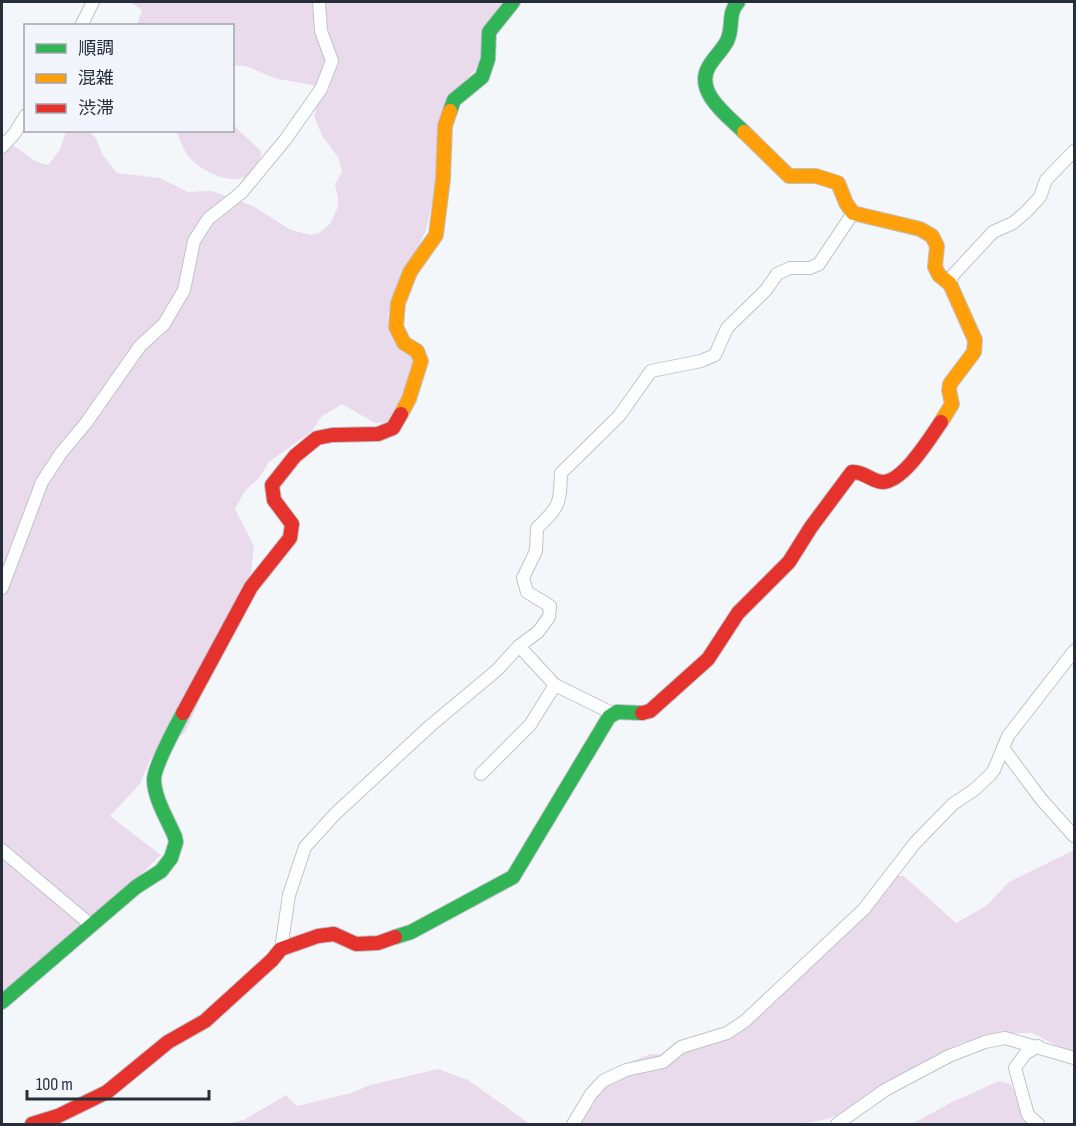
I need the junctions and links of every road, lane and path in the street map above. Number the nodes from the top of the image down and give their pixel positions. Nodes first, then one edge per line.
1 (93, 2) edge
2 (318, 2) edge
3 (513, 2) edge
4 (738, 2) edge
5 (82, 24) edge
6 (24, 118) edge
7 (2, 147) edge
8 (1074, 152) edge
9 (853, 213) junction
10 (950, 284) junction
11 (2, 588) edge
12 (519, 646) junction
13 (1074, 651) edge
14 (555, 685) junction
15 (614, 714) junction
16 (1003, 747) junction
17 (481, 774) dead end
18 (1074, 837) edge
19 (2, 850) edge
20 (91, 925) junction
21 (281, 949) junction
22 (2, 1002) edge
23 (1038, 1046) junction
24 (1074, 1058) edge
25 (32, 1125) edge
26 (573, 1125) edge
27 (837, 1125) edge
28 (1038, 1125) edge

1 - 5 street
2 - 11 street
3 - 20 street
4 - 9 street
6 - 7 street
8 - 10 street
9 - 10 street
9 - 12 street
10 - 15 street
12 - 14 street
12 - 21 street
13 - 16 street
14 - 15 street
14 - 17 street
15 - 21 street
16 - 18 street
16 - 26 street
19 - 20 street
20 - 22 street
21 - 25 street
23 - 24 street
23 - 27 street
23 - 28 street

